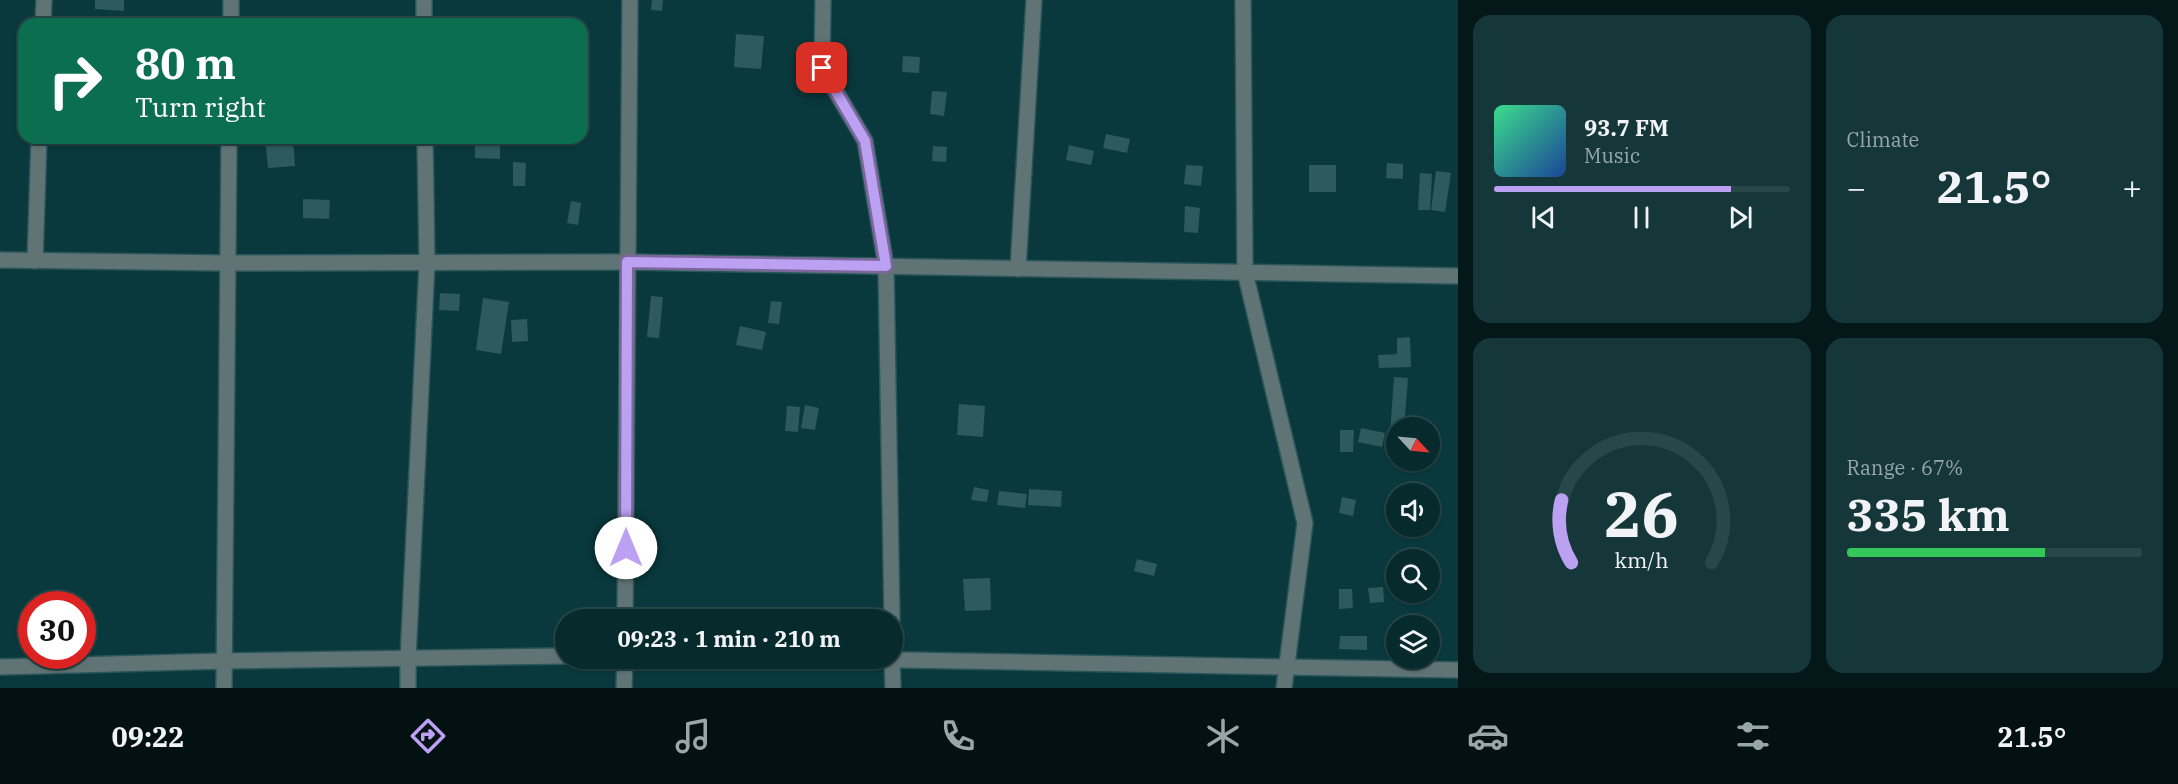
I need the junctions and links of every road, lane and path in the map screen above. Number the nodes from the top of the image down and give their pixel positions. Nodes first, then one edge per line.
1 (44, 0) edge
2 (231, 0) edge
3 (424, 0) edge
4 (630, 0) edge
5 (823, 0) edge
6 (1034, 0) edge
7 (1243, 0) edge
8 (44, 18) edge
9 (231, 18) edge
10 (424, 18) edge
11 (39, 144) edge
12 (230, 144) edge
13 (425, 144) edge
14 (0, 260) edge
15 (35, 261) junction
16 (627, 262) junction
17 (228, 263) junction
18 (427, 263) junction
19 (886, 266) junction
20 (1018, 269) junction
21 (1245, 272) junction
22 (1458, 276) edge
23 (625, 609) edge
24 (892, 609) edge
25 (555, 656) edge
26 (408, 659) junction
27 (903, 659) edge
28 (224, 660) junction
29 (0, 667) edge
30 (1286, 667) junction
31 (625, 669) edge
32 (892, 669) edge
33 (1458, 670) edge
34 (224, 688) edge
35 (408, 688) edge
36 (624, 688) edge
37 (893, 688) edge
38 (1284, 688) edge

1 - 8 street
2 - 9 street
3 - 10 street
4 - 16 street
5 - 19 street
6 - 20 street
7 - 21 street
11 - 15 street
12 - 17 street
13 - 18 street
14 - 15 street
15 - 17 street
16 - 18 street
16 - 19 street
16 - 23 street
17 - 18 street
17 - 28 street
18 - 26 street
19 - 20 street
19 - 24 street
20 - 21 street
21 - 22 street
21 - 30 street
25 - 26 street
26 - 28 street
26 - 35 street
27 - 30 street
28 - 29 street
28 - 34 street
30 - 33 street
30 - 38 street
31 - 36 street
32 - 37 street

